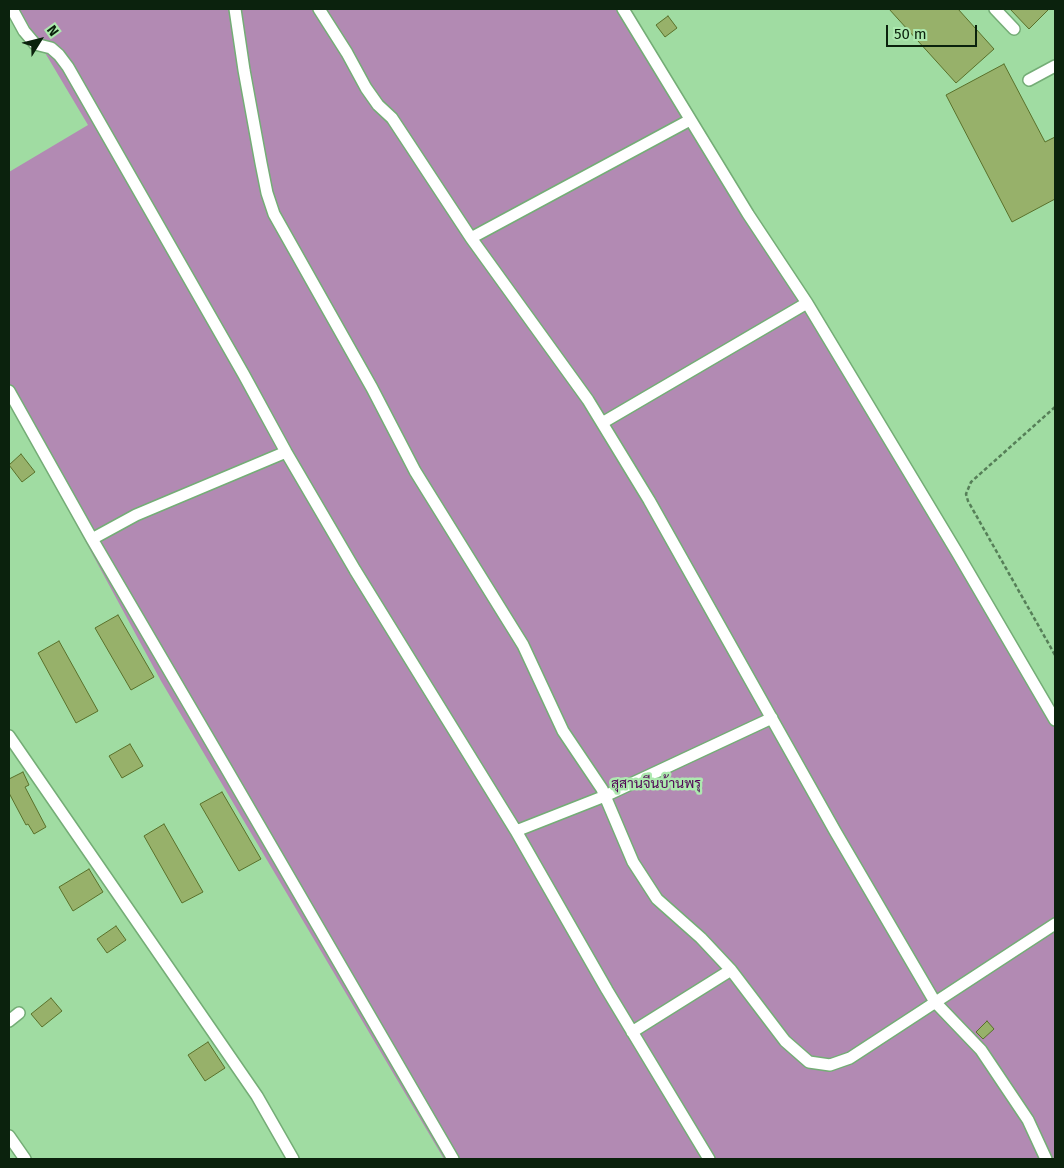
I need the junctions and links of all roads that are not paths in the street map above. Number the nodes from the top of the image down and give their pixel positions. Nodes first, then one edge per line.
1 (12, 9) edge
2 (235, 9) edge
3 (319, 9) edge
4 (623, 9) edge
5 (995, 9) edge
6 (1014, 29) dead end
7 (1055, 66) edge
8 (1029, 80) dead end
9 (690, 120) junction
10 (471, 238) junction
11 (806, 303) junction
12 (9, 391) edge
13 (602, 422) junction
14 (286, 452) junction
15 (92, 539) junction
16 (772, 718) junction
17 (1055, 720) edge
18 (9, 736) edge
19 (605, 796) junction
20 (516, 831) junction
21 (1055, 924) edge
22 (732, 970) junction
23 (935, 1002) junction
24 (19, 1013) dead end
25 (9, 1020) edge
26 (632, 1032) junction
27 (9, 1136) edge
28 (26, 1159) edge
29 (293, 1159) edge
30 (453, 1159) edge
31 (709, 1159) edge
32 (1046, 1159) edge

1 - 14 street
2 - 19 street
3 - 10 street
4 - 9 street
5 - 6 street
7 - 8 street
9 - 10 street
9 - 11 street
10 - 13 street
11 - 13 street
11 - 17 street
12 - 15 street
13 - 16 street
14 - 15 street
14 - 20 street
15 - 30 street
16 - 19 street
16 - 23 street
18 - 29 street
19 - 20 street
19 - 22 street
20 - 26 street
21 - 23 street
22 - 23 street
22 - 26 street
23 - 32 street
24 - 25 street
26 - 31 street
27 - 28 street

